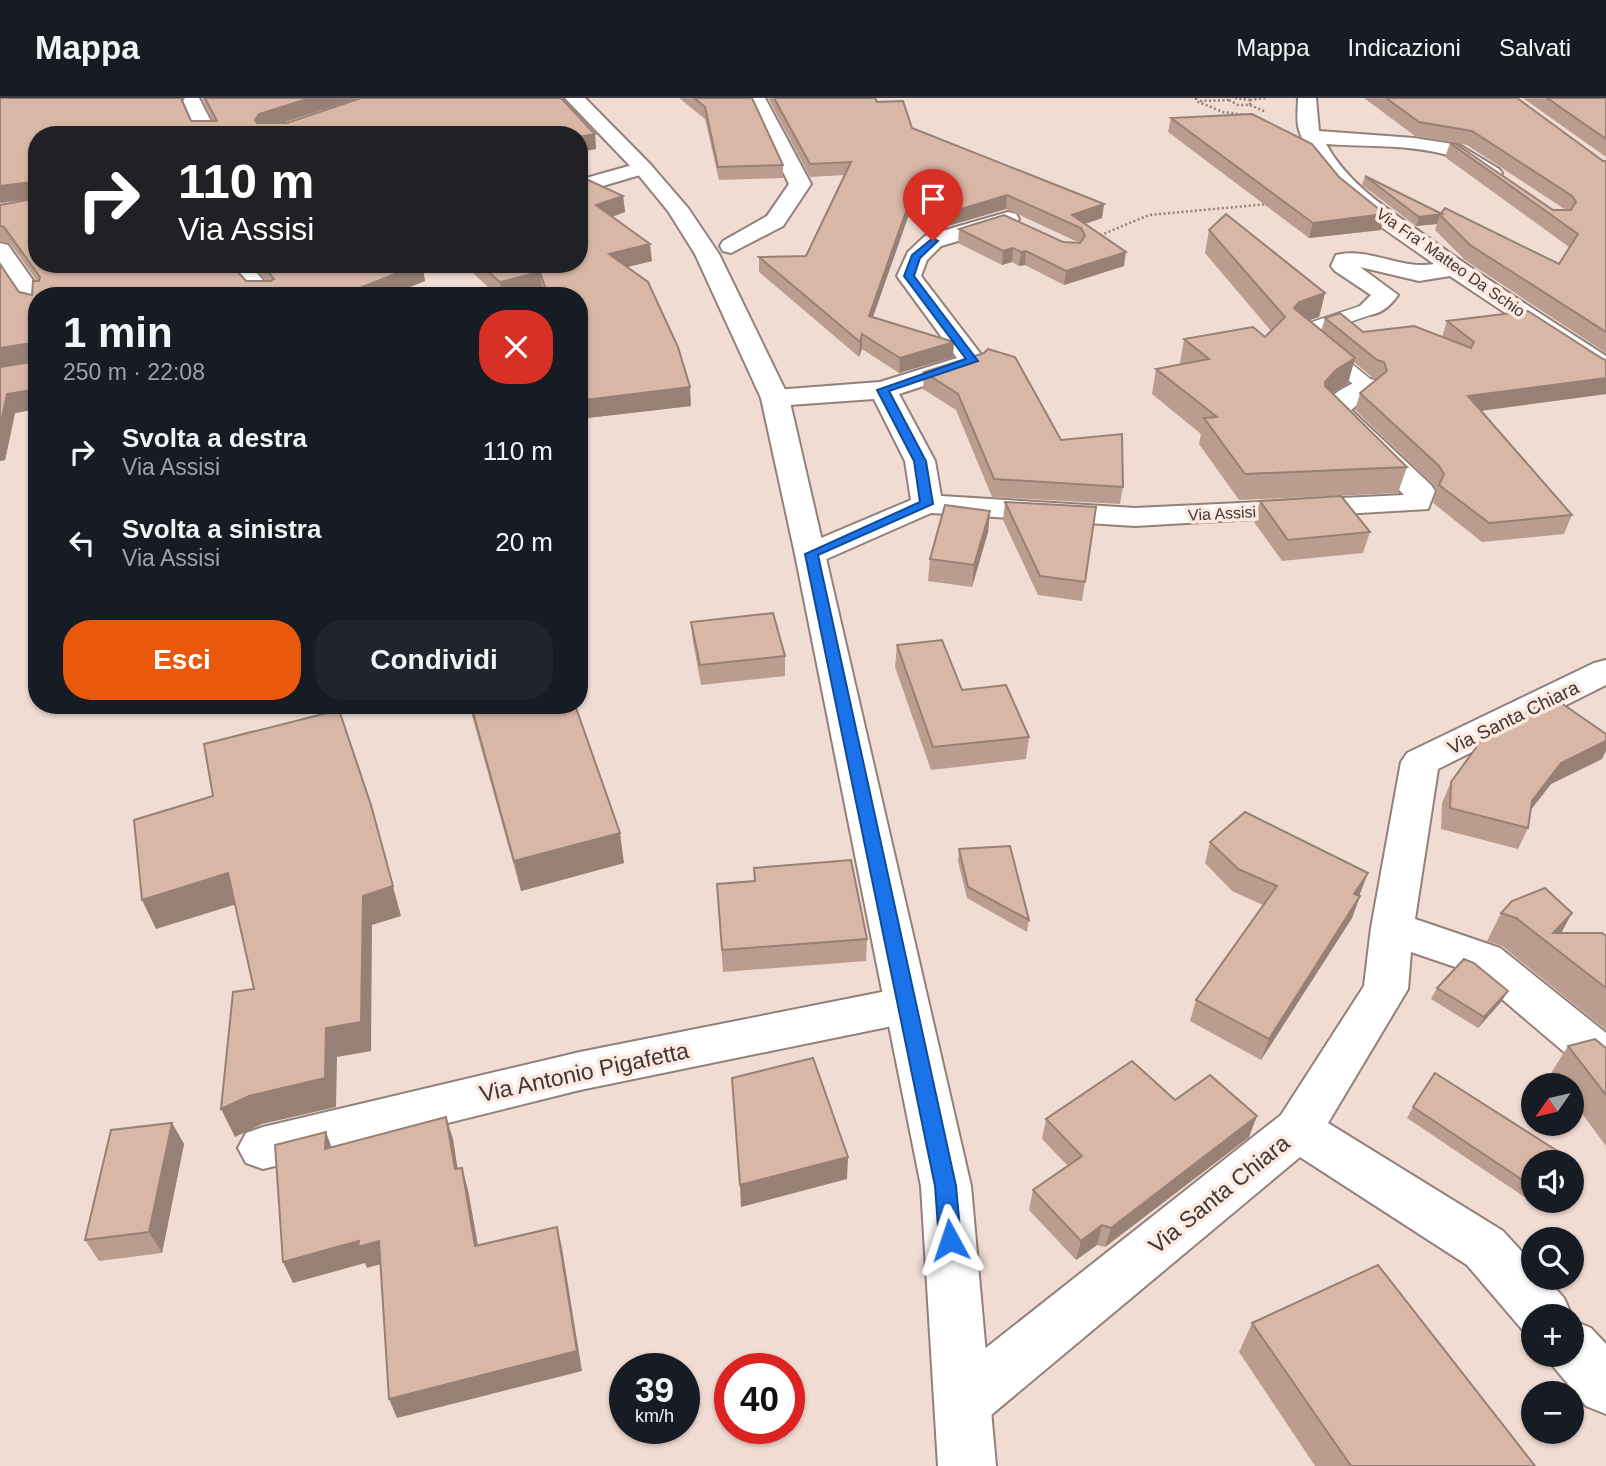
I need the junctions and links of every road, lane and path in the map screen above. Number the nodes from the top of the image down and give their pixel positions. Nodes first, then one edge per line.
1 (574, 98) edge
2 (757, 98) edge
3 (1235, 98) edge
4 (1266, 98) edge
5 (1307, 98) edge
6 (1196, 99) edge
7 (1229, 100) junction
8 (1250, 100) junction
9 (192, 101) dead end
10 (1238, 105) junction
11 (1223, 112) junction
12 (1248, 116) edge
13 (204, 126) edge
14 (1314, 137) junction
15 (643, 168) junction
16 (588, 184) edge
17 (1514, 188) edge
18 (1268, 204) edge
19 (731, 246) dead end
20 (1070, 249) joint
21 (0, 250) edge
22 (1454, 268) junction
23 (245, 273) edge
24 (256, 287) edge
25 (28, 290) edge
26 (1369, 309) joint
27 (1606, 368) edge
28 (1367, 386) joint
29 (883, 390) junction
30 (775, 398) junction
31 (927, 504) junction
32 (811, 554) junction
33 (1606, 671) edge
34 (1392, 928) junction
35 (907, 1005) junction
36 (1606, 1060) edge
37 (1298, 1130) junction
38 (263, 1148) dead end
39 (1534, 1304) edge
40 (1584, 1361) edge
41 (1606, 1386) edge
42 (964, 1401) junction
43 (967, 1466) edge

1 - 15 street
2 - 19 street
3 - 7 path
3 - 8 path
4 - 8 path
5 - 14 street, Via Fra' Matteo Da Schio
6 - 7 path
6 - 11 path
7 - 10 path
8 - 10 path
9 - 13 street
10 - 11 path
11 - 12 path
14 - 17 street
14 - 22 street, Via Fra' Matteo Da Schio
15 - 16 street
15 - 30 street
18 - 20 path
20 - 29 street
21 - 25 street
22 - 26 street, Via Assisi
22 - 27 street, Via Fra' Matteo Da Schio
23 - 24 street
26 - 28 lane, Via Assisi
28 - 31 street, Via Assisi
29 - 30 street
29 - 31 street
30 - 32 street
31 - 32 street, Via Assisi
32 - 35 street
33 - 34 street, Via Santa Chiara
34 - 36 street
34 - 37 street, Via Santa Chiara
35 - 38 street, Via Antonio Pigafetta
35 - 42 street
37 - 39 street
37 - 42 street, Via Santa Chiara
40 - 41 street
42 - 43 street

